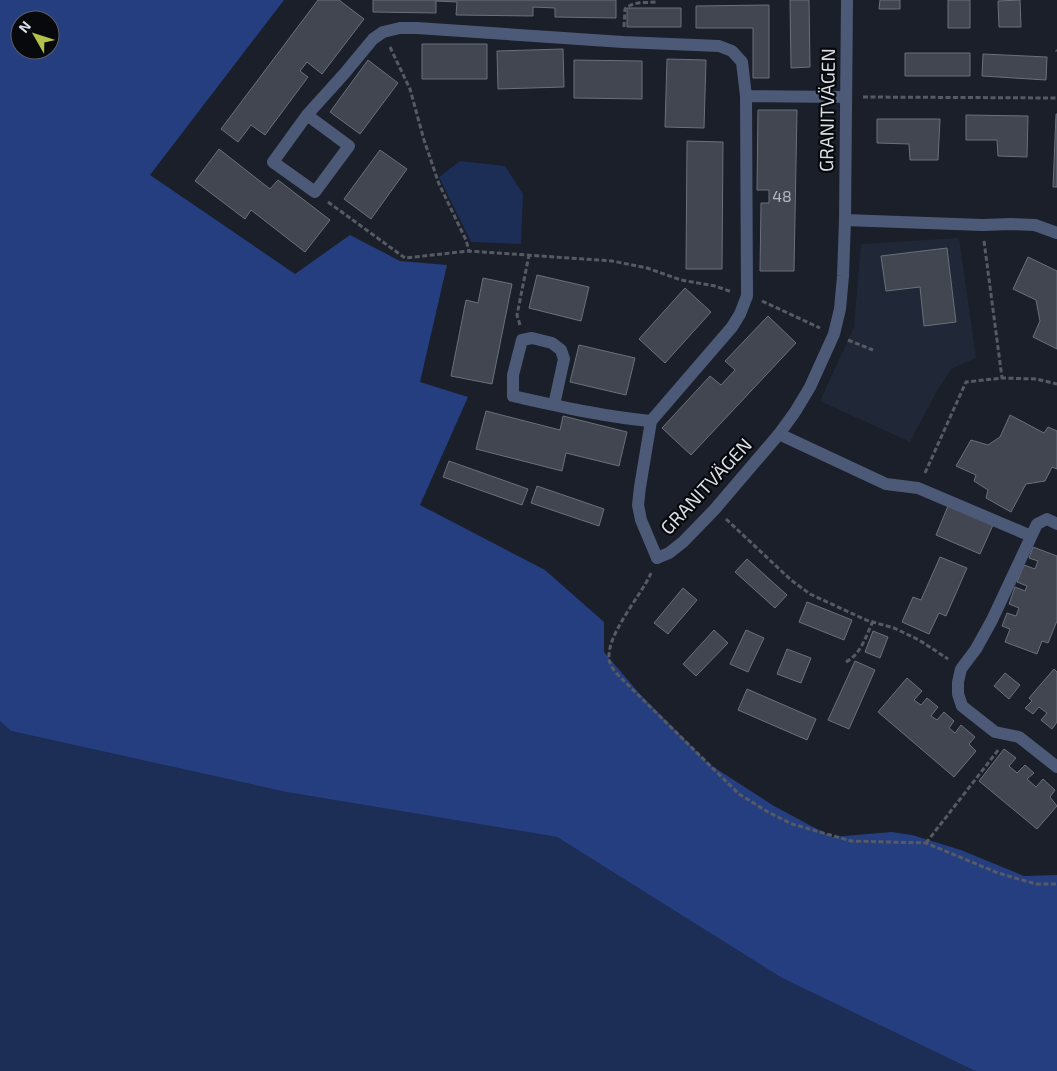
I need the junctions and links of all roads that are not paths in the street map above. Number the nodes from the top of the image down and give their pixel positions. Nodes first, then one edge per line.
1 (847, 0) edge
2 (746, 96) junction
3 (846, 97) junction
4 (307, 116) junction
5 (845, 220) junction
6 (1057, 233) edge
7 (554, 405) junction
8 (651, 421) junction
9 (779, 434) junction
10 (1057, 524) edge
11 (1031, 536) junction
12 (1057, 767) edge

1 - 3 street, GRANITVÄGEN
2 - 3 street
2 - 4 street
2 - 8 street
3 - 5 street, GRANITVÄGEN
4 - 4 street
5 - 6 street
5 - 9 street, GRANITVÄGEN
7 - 7 street
7 - 8 street
8 - 9 street, GRANITVÄGEN
9 - 11 street, GRANITVÄGEN
10 - 11 street
11 - 12 street

